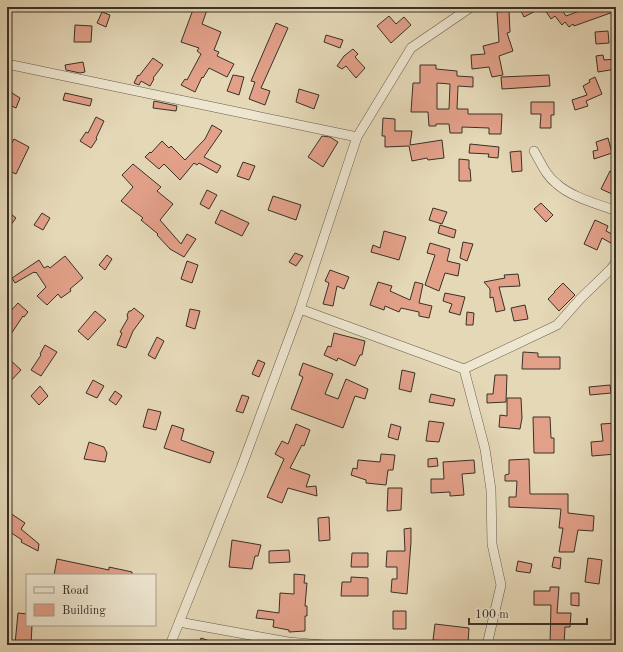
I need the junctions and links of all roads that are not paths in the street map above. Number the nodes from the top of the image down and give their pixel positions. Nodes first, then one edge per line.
1 (471, 7) edge
2 (7, 64) edge
3 (357, 137) junction
4 (534, 151) dead end
5 (616, 210) edge
6 (616, 262) edge
7 (300, 309) junction
8 (464, 369) junction
9 (179, 622) junction
10 (170, 645) edge
11 (323, 645) edge
12 (487, 645) edge

1 - 3 street
2 - 3 street
3 - 7 street
4 - 5 street
6 - 8 street
7 - 8 street
7 - 9 street
8 - 12 street
9 - 10 street
9 - 11 street

